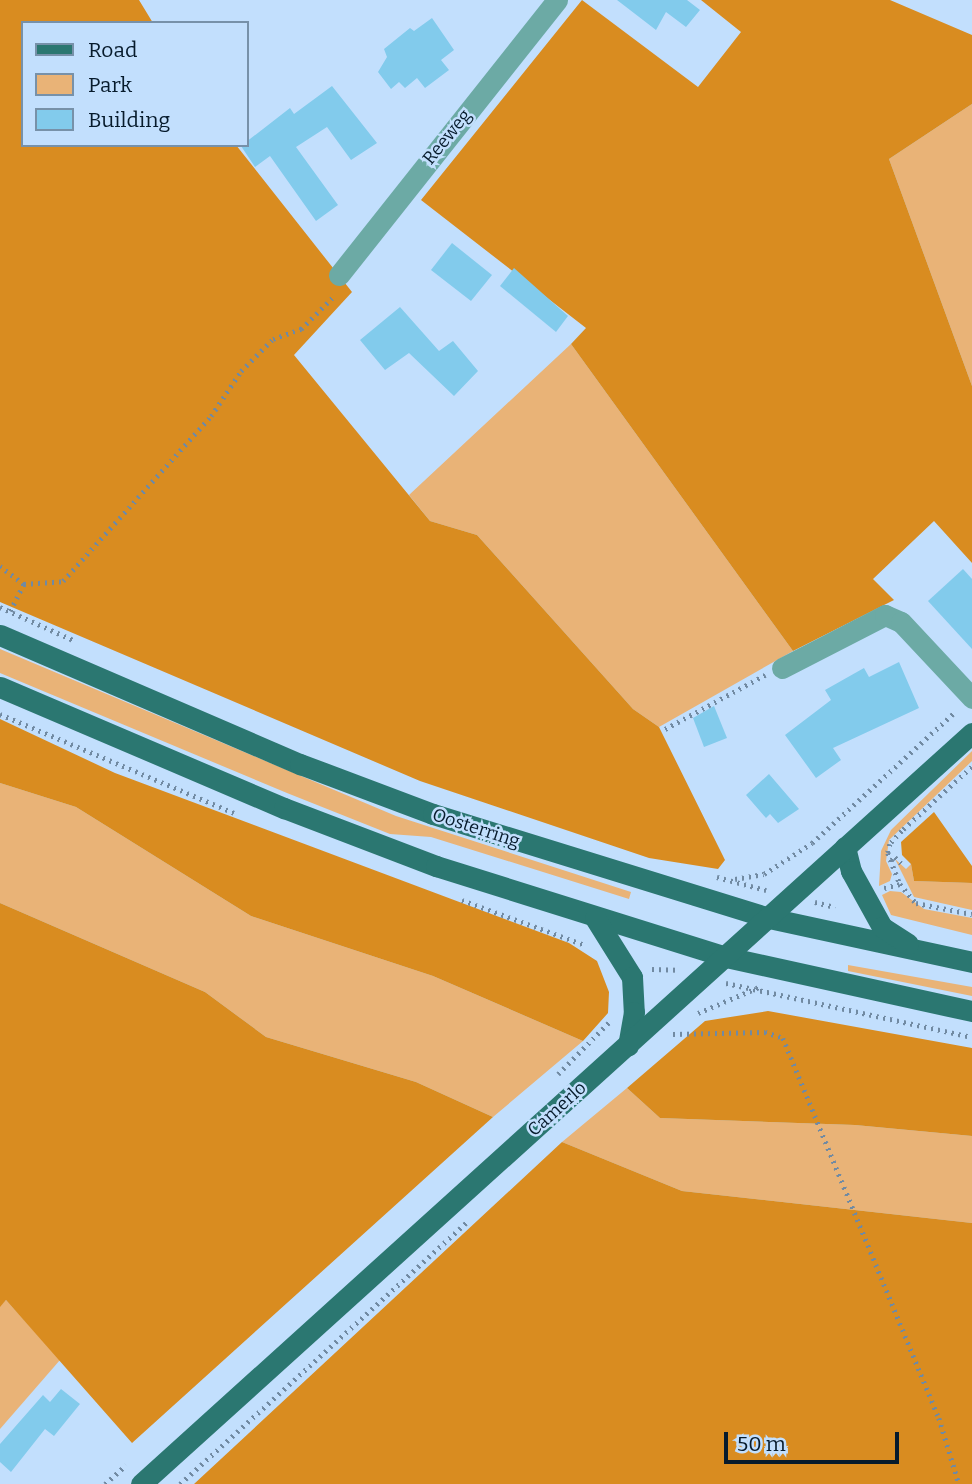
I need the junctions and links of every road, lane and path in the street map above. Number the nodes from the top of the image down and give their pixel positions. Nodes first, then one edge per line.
1 (557, 0) edge
2 (339, 275) joint
3 (0, 566) edge
4 (24, 584) junction
5 (0, 607) edge
6 (10, 611) junction
7 (0, 635) edge
8 (85, 645) dead end
9 (782, 668) joint
10 (0, 687) edge
11 (972, 697) edge
12 (665, 729) dead end
13 (972, 733) edge
14 (972, 767) edge
15 (845, 847) junction
16 (891, 860) junction
17 (905, 867) dead end
18 (900, 884) junction
19 (767, 890) dead end
20 (879, 890) dead end
21 (448, 895) dead end
22 (809, 901) dead end
23 (835, 907) dead end
24 (972, 914) edge
25 (595, 918) junction
26 (769, 918) junction
27 (578, 942) dead end
28 (920, 952) junction
29 (726, 957) junction
30 (972, 962) edge
31 (659, 966) dead end
32 (684, 971) dead end
33 (724, 982) dead end
34 (755, 991) junction
35 (972, 1011) edge
36 (612, 1018) dead end
37 (688, 1020) dead end
38 (681, 1027) dead end
39 (673, 1034) junction
40 (972, 1037) edge
41 (592, 1042) dead end
42 (663, 1044) dead end
43 (628, 1045) junction
44 (478, 1212) dead end
45 (141, 1484) edge
46 (180, 1484) edge
47 (959, 1484) edge

1 - 2 street, Reeweg
2 - 4 path
3 - 4 path
4 - 6 path
5 - 6 path
6 - 8 path
7 - 26 main road, Oosterring
9 - 11 street
9 - 12 path
10 - 25 main road
11 - 19 path
13 - 15 main road, Camerlo
14 - 16 path
15 - 26 main road, Camerlo
15 - 28 main road
16 - 17 path
16 - 18 path
18 - 20 path
18 - 24 path
21 - 27 path
22 - 23 path
25 - 29 main road
25 - 43 main road
26 - 28 main road, Oosterring
26 - 29 main road, Camerlo
28 - 30 main road, Oosterring
29 - 35 main road
29 - 43 main road, Camerlo
31 - 32 path
33 - 34 path
34 - 37 path
34 - 40 path
36 - 41 path
38 - 39 path
39 - 42 path
39 - 47 path
43 - 45 main road, Camerlo
44 - 46 path

